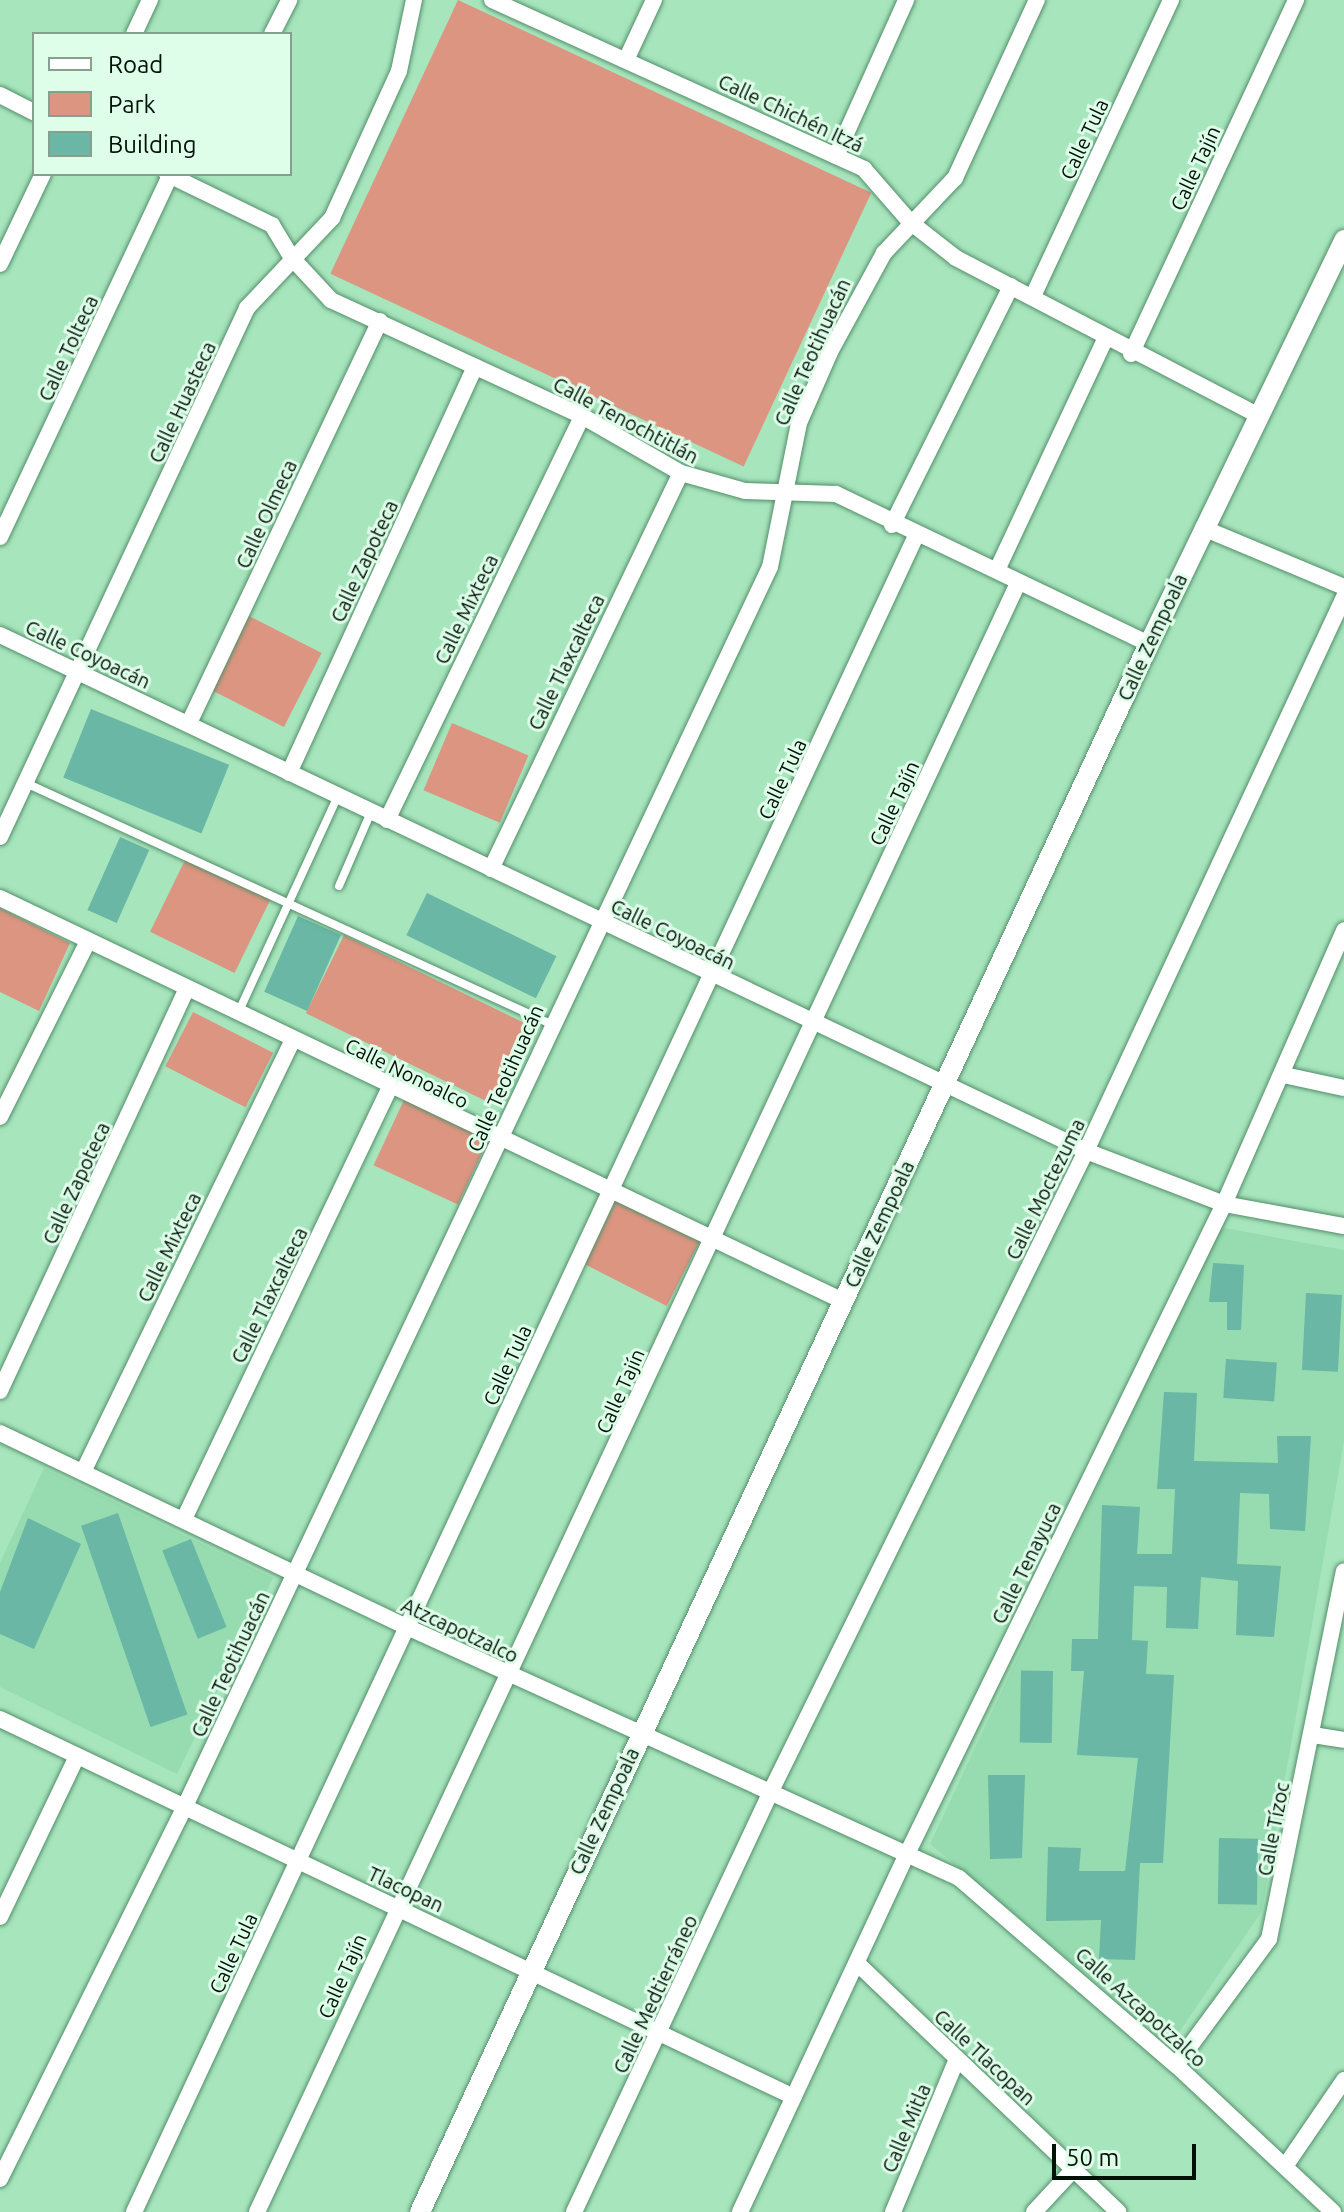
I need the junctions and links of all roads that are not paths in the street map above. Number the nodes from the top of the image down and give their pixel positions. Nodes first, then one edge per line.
1 (150, 0) edge
2 (289, 0) edge
3 (414, 0) edge
4 (492, 0) edge
5 (654, 0) edge
6 (906, 0) edge
7 (1037, 0) edge
8 (1171, 0) edge
9 (1296, 0) edge
10 (526, 6) edge
11 (135, 32) edge
12 (273, 32) edge
13 (626, 60) junction
14 (0, 95) edge
15 (32, 111) edge
16 (836, 156) junction
17 (42, 176) edge
18 (168, 176) edge
19 (174, 176) edge
20 (202, 181) edge
21 (910, 222) junction
22 (1344, 240) edge
23 (291, 257) junction
24 (0, 264) edge
25 (1011, 286) junction
26 (1033, 296) junction
27 (380, 321) junction
28 (1105, 339) junction
29 (1131, 354) junction
30 (475, 367) junction
31 (1257, 415) junction
32 (582, 416) junction
33 (681, 473) junction
34 (786, 490) junction
35 (892, 525) junction
36 (1203, 528) junction
37 (916, 536) junction
38 (0, 537) edge
39 (997, 570) junction
40 (1017, 585) junction
41 (1344, 587) edge
42 (1344, 597) edge
43 (0, 635) edge
44 (1149, 644) junction
45 (79, 671) junction
46 (189, 723) junction
47 (289, 773) junction
48 (28, 784) junction
49 (339, 796) junction
50 (371, 812) junction
51 (387, 820) junction
52 (0, 837) edge
53 (491, 869) junction
54 (339, 886) dead end
55 (0, 898) edge
56 (292, 905) junction
57 (599, 921) junction
58 (1344, 930) edge
59 (87, 943) junction
60 (712, 976) junction
61 (186, 990) junction
62 (239, 1011) junction
63 (813, 1021) junction
64 (551, 1024) junction
65 (293, 1040) junction
66 (1284, 1075) junction
67 (946, 1082) junction
68 (390, 1088) junction
69 (1344, 1088) edge
70 (0, 1117) edge
71 (501, 1140) junction
72 (1086, 1151) junction
73 (608, 1192) junction
74 (1224, 1204) junction
75 (1344, 1226) edge
76 (710, 1241) junction
77 (843, 1301) junction
78 (0, 1391) edge
79 (0, 1433) edge
80 (83, 1472) junction
81 (184, 1519) junction
82 (1344, 1572) edge
83 (296, 1573) junction
84 (407, 1627) junction
85 (509, 1675) junction
86 (0, 1719) edge
87 (639, 1735) junction
88 (1313, 1735) junction
89 (1344, 1740) edge
90 (77, 1756) junction
91 (770, 1793) junction
92 (186, 1804) junction
93 (906, 1856) junction
94 (298, 1861) junction
95 (396, 1907) junction
96 (0, 1917) edge
97 (859, 1965) junction
98 (532, 1969) junction
99 (660, 2032) junction
100 (957, 2059) junction
101 (1176, 2065) junction
102 (1344, 2080) edge
103 (794, 2097) junction
104 (1286, 2165) junction
105 (1074, 2169) junction
106 (0, 2179) edge
107 (134, 2212) edge
108 (257, 2212) edge
109 (420, 2212) edge
110 (574, 2212) edge
111 (740, 2212) edge
112 (893, 2212) edge
113 (1034, 2212) edge
114 (1118, 2212) edge
115 (1333, 2212) edge

1 - 11 street
2 - 12 street
3 - 23 street, Calle Huasteca
4 - 10 street, Calle Chichén Itzá
5 - 13 street
6 - 16 street
7 - 21 street, Calle Teotihuacán
8 - 26 street, Calle Tula
9 - 29 street, Calle Tajín
10 - 13 street, Calle Chichén Itzá
13 - 16 street, Calle Chichén Itzá
14 - 15 street
16 - 21 street, Calle Chichén Itzá
17 - 24 street
18 - 38 street, Calle Tolteca
19 - 20 street, Calle Tenochtitlán
20 - 23 street, Calle Tenochtitlán
21 - 25 street, Calle Chichén Itzá
21 - 34 street, Calle Teotihuacán
22 - 31 street, Calle Zempoala
23 - 27 street, Calle Tenochtitlán
23 - 45 street, Calle Huasteca
25 - 26 street, Calle Chichén Itzá
25 - 35 street
26 - 28 street, Calle Chichén Itzá
27 - 30 street, Calle Tenochtitlán
27 - 46 street, Calle Olmeca
28 - 29 street, Calle Chichén Itzá
28 - 39 street
29 - 31 street, Calle Chichén Itzá
30 - 32 street, Calle Tenochtitlán
30 - 47 street, Calle Zapoteca
31 - 36 street, Calle Zempoala
32 - 33 street, Calle Tenochtitlán
32 - 51 street, Calle Mixteca
33 - 34 street, Calle Tenochtitlán
33 - 53 street, Calle Tlaxcalteca
34 - 35 street, Calle Tenochtitlán
34 - 57 street, Calle Teotihuacán
35 - 37 street, Calle Tenochtitlán
36 - 41 street
36 - 44 street, Calle Zempoala
37 - 39 street, Calle Tenochtitlán
37 - 60 street, Calle Tula
39 - 40 street, Calle Tenochtitlán
40 - 44 street, Calle Tenochtitlán
40 - 63 street, Calle Tajín
42 - 72 street, Calle Moctezuma
43 - 45 street, Calle Coyoacán
44 - 67 street, Calle Zempoala
45 - 46 street, Calle Coyoacán
45 - 48 street, Calle Huasteca
46 - 47 street, Calle Coyoacán
47 - 49 street, Calle Coyoacán
48 - 52 street, Calle Huasteca
48 - 56 lane
49 - 50 street, Calle Coyoacán
49 - 56 lane
50 - 51 street, Calle Coyoacán
50 - 54 lane
51 - 53 street, Calle Coyoacán
53 - 57 street, Calle Coyoacán
55 - 59 street, Calle Nonoalco
56 - 62 lane
56 - 64 lane
57 - 60 street, Calle Coyoacán
57 - 64 street, Calle Teotihuacán
58 - 66 street, Calle Tenayuca
59 - 61 street, Calle Nonoalco
59 - 70 street
60 - 63 street, Calle Coyoacán
60 - 73 street, Calle Tula
61 - 62 street, Calle Nonoalco
61 - 78 street, Calle Zapoteca
62 - 65 street, Calle Nonoalco
63 - 67 street, Calle Coyoacán
63 - 76 street, Calle Tajín
64 - 71 street, Calle Teotihuacán
65 - 68 street, Calle Nonoalco
65 - 80 street, Calle Mixteca
66 - 69 street
66 - 74 street, Calle Tenayuca
67 - 72 street, Calle Coyoacán
67 - 77 street, Calle Zempoala
68 - 71 street, Calle Nonoalco
68 - 81 street, Calle Tlaxcalteca
71 - 73 street, Calle Nonoalco
71 - 83 street, Calle Teotihuacán
72 - 74 street, Calle Coyoacán
72 - 91 street, Calle Moctezuma
73 - 76 street, Calle Nonoalco
73 - 84 street, Calle Tula
74 - 75 street, Calle Coyoacán
74 - 93 street, Calle Tenayuca
76 - 77 street, Calle Nonoalco
76 - 85 street, Calle Tajín
77 - 87 street, Calle Zempoala
79 - 80 street, Atzcapotzalco
80 - 81 street, Atzcapotzalco
81 - 83 street, Atzcapotzalco
82 - 88 street, Calle Tízoc
83 - 84 street, Atzcapotzalco
83 - 92 street, Calle Teotihuacán
84 - 85 street, Atzcapotzalco
84 - 94 street, Calle Tula
85 - 87 street, Atzcapotzalco
85 - 95 street, Calle Tajín
86 - 90 street, Tlacopan
87 - 91 street, Atzcapotzalco
87 - 98 street, Calle Zempoala
88 - 89 street
88 - 101 street, Calle Tízoc
90 - 92 street, Tlacopan
90 - 96 street
91 - 93 street, Atzcapotzalco
91 - 99 street, Calle Medtierráneo
92 - 94 street, Tlacopan
92 - 106 street, Calle Teotihuacán
93 - 97 street, Calle Tenayuca
93 - 101 street, Calle Azcapotzalco
94 - 95 street, Tlacopan
94 - 107 street, Calle Tula
95 - 98 street, Tlacopan
95 - 108 street, Calle Tajín
97 - 100 street, Calle Tlacopan
97 - 103 street, Calle Tenayuca
98 - 99 street, Tlacopan
98 - 109 street, Calle Zempoala
99 - 103 street, Tlacopan
99 - 110 street, Calle Medtierráneo
100 - 105 street, Calle Tlacopan
100 - 112 street, Calle Mitla
101 - 104 street, Calle Azcapotzalco
102 - 104 street
103 - 111 street, Calle Tenayuca
104 - 115 street, Calle Azcapotzalco
105 - 113 street
105 - 114 street, Calle Tlacopan

